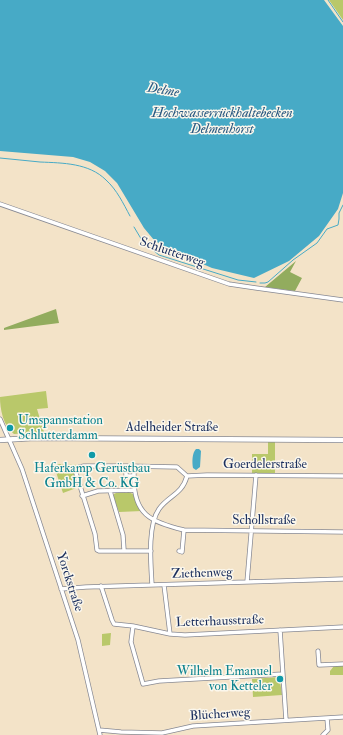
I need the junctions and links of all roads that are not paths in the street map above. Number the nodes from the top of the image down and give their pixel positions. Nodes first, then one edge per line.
1 (0, 204) edge
2 (343, 300) edge
3 (0, 418) edge
4 (9, 439) junction
5 (0, 440) edge
6 (343, 440) edge
7 (126, 466) junction
8 (134, 466) junction
9 (256, 475) junction
10 (134, 476) junction
11 (187, 476) junction
12 (343, 476) edge
13 (134, 490) junction
14 (110, 491) junction
15 (82, 496) junction
16 (155, 520) junction
17 (184, 530) junction
18 (251, 530) junction
19 (343, 532) edge
20 (124, 550) junction
21 (151, 551) junction
22 (187, 552) dead end
23 (343, 579) edge
24 (247, 582) junction
25 (152, 585) junction
26 (164, 585) junction
27 (101, 586) junction
28 (61, 589) junction
29 (133, 626) junction
30 (343, 627) edge
31 (280, 630) junction
32 (170, 634) junction
33 (318, 651) dead end
34 (343, 664) edge
35 (283, 674) junction
36 (343, 717) edge
37 (328, 718) junction
38 (286, 720) junction
39 (99, 730) junction
40 (100, 735) edge
41 (323, 735) edge

1 - 2 street, Schlutterweg
3 - 4 street, Yorckstraße
4 - 5 main road, Adelheider Straße
4 - 6 main road, Adelheider Straße
4 - 28 street, Yorckstraße
7 - 8 street
7 - 10 street
7 - 15 street
8 - 10 street
8 - 11 street
9 - 11 street, Goerdelerstraße
9 - 12 street, Goerdelerstraße
9 - 18 street
10 - 13 street
11 - 16 street
13 - 14 street
13 - 16 street, Schollstraße
14 - 15 street
14 - 20 street
15 - 20 street
16 - 17 street, Schollstraße
16 - 21 street
17 - 18 street, Schollstraße
17 - 22 street
18 - 19 street, Schollstraße
18 - 24 street
20 - 21 street
21 - 25 street
23 - 24 street, Ziethenweg
24 - 26 street, Ziethenweg
25 - 26 street, Ziethenweg
25 - 27 street, Ziethenweg
26 - 32 street
27 - 28 street, Ziethenweg
27 - 29 street, Letterhausstraße
28 - 39 street, Yorckstraße
29 - 32 street, Letterhausstraße
29 - 35 street
30 - 31 street, Letterhausstraße
31 - 32 street, Letterhausstraße
31 - 35 street
33 - 34 street
35 - 38 street
36 - 37 street, Blücherweg
37 - 38 street, Blücherweg
37 - 41 street
38 - 39 street, Blücherweg
39 - 40 street, Yorckstraße

